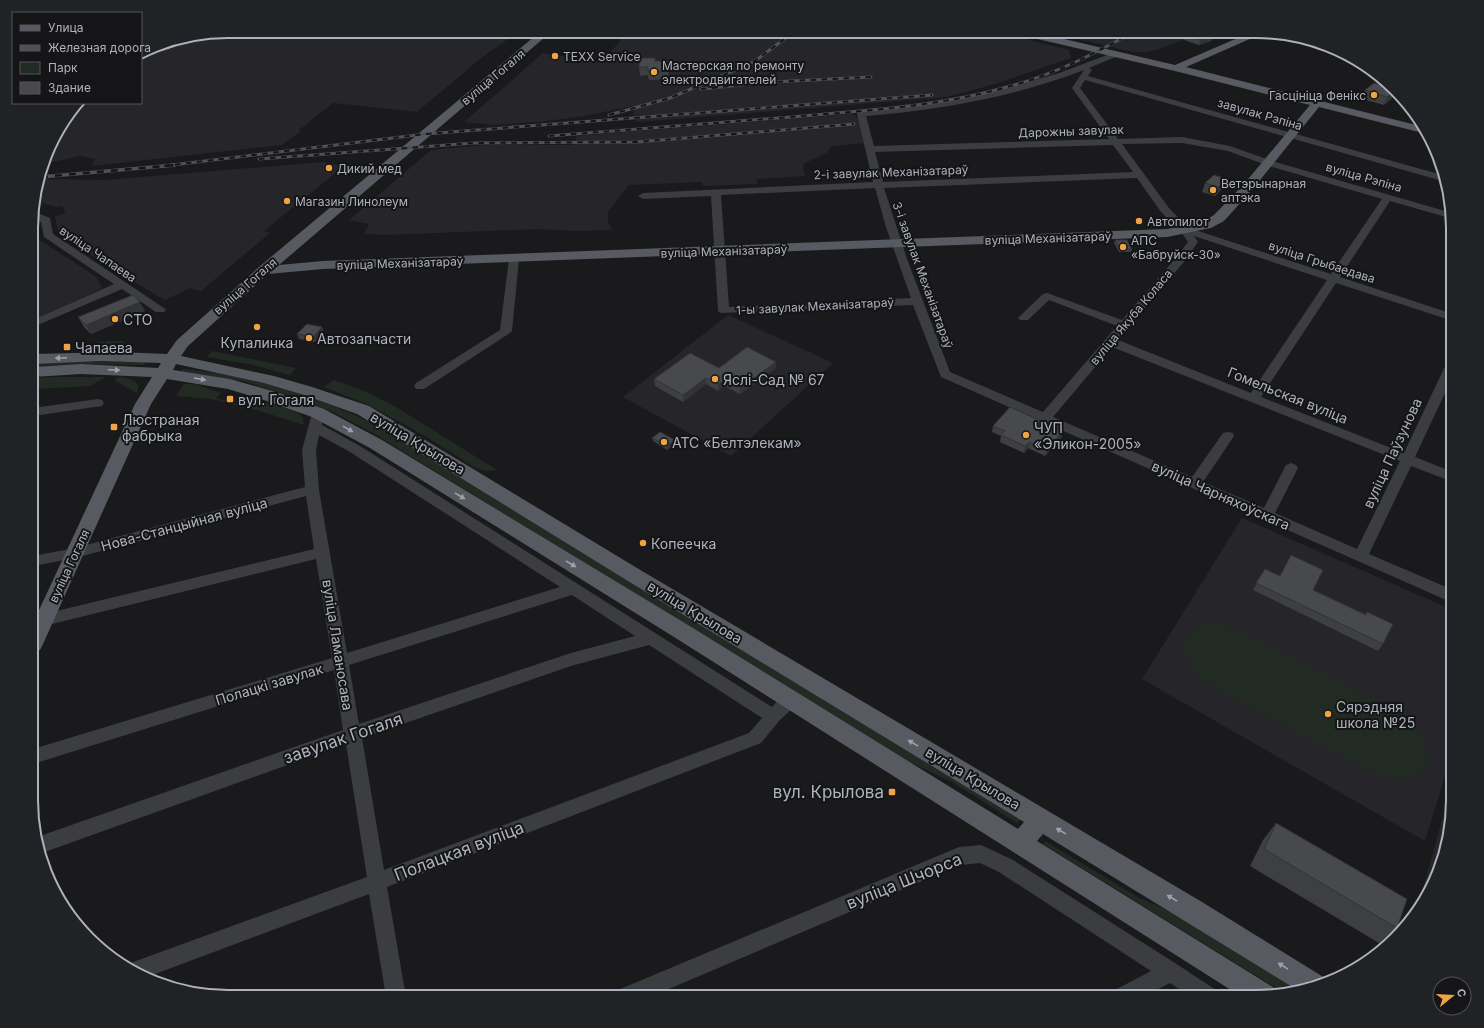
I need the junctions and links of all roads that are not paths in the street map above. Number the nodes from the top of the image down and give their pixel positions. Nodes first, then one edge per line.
1 (539, 38) edge
2 (1046, 38) edge
3 (1247, 38) edge
4 (1116, 54) junction
5 (1092, 64) junction
6 (1176, 68) junction
7 (1083, 77) junction
8 (1317, 103) junction
9 (1417, 129) edge
10 (1291, 135) junction
11 (1116, 141) junction
12 (871, 149) junction
13 (1269, 163) junction
14 (1139, 175) junction
15 (1439, 177) edge
16 (878, 185) junction
17 (716, 193) junction
18 (643, 196) dead end
19 (1388, 197) junction
20 (1446, 214) edge
21 (38, 216) edge
22 (1184, 230) junction
23 (896, 243) junction
24 (287, 250) junction
25 (720, 251) junction
26 (514, 259) junction
27 (323, 265) junction
28 (264, 270) junction
29 (1332, 279) junction
30 (122, 285) junction
31 (918, 301) junction
32 (160, 310) dead end
33 (1446, 316) edge
34 (1024, 318) dead end
35 (38, 322) edge
36 (1125, 325) junction
37 (1112, 342) junction
38 (38, 359) edge
39 (166, 366) junction
40 (38, 372) edge
41 (945, 374) joint
42 (1446, 377) edge
43 (420, 386) dead end
44 (1254, 398) junction
45 (98, 403) dead end
46 (38, 411) edge
47 (1045, 418) junction
48 (316, 420) junction
49 (1228, 436) dead end
50 (1408, 459) junction
51 (1290, 468) dead end
52 (1446, 474) edge
53 (1195, 483) junction
54 (312, 490) junction
55 (1267, 514) junction
56 (323, 552) junction
57 (75, 553) junction
58 (1360, 557) junction
59 (38, 560) edge
60 (574, 589) junction
61 (1446, 594) edge
62 (44, 620) junction
63 (38, 633) edge
64 (650, 638) junction
65 (341, 662) junction
66 (790, 700) junction
67 (772, 716) junction
68 (352, 734) junction
69 (38, 755) edge
70 (1040, 819) junction
71 (43, 844) edge
72 (1021, 844) junction
73 (376, 882) junction
74 (142, 969) edge
75 (1171, 972) junction
76 (1309, 983) edge
77 (395, 990) edge
78 (642, 990) edge
79 (1136, 990) edge
80 (1198, 990) edge
81 (1254, 990) edge

1 - 24 main road, вуліца Гогаля
2 - 4 main road
3 - 6 main road
4 - 5 street, 3-і завулак Механізатараў
4 - 6 main road
5 - 7 street
5 - 12 street, 3-і завулак Механізатараў
6 - 8 main road
7 - 10 street, завулак Рэпіна
7 - 11 street
8 - 9 main road
8 - 10 main road
10 - 13 main road
10 - 15 street, завулак Рэпіна
11 - 12 street, Дарожны завулак
11 - 13 street, Дарожны завулак
11 - 14 street
12 - 16 street, 3-і завулак Механізатараў
13 - 19 street, вуліца Рэпіна
13 - 22 main road
14 - 16 street, 2-і завулак Механізатараў
14 - 22 street
16 - 17 street, 2-і завулак Механізатараў
16 - 23 street, 3-і завулак Механізатараў
17 - 18 street, 2-і завулак Механізатараў
17 - 25 street
19 - 20 street, вуліца Рэпіна
19 - 29 street
21 - 30 street, вуліца Чапаева
22 - 23 main road, вуліца Механізатараў
22 - 29 street, вуліца Грыбаедава
22 - 36 street, вуліца Якуба Коласа
23 - 25 main road, вуліца Механізатараў
23 - 31 street, 3-і завулак Механізатараў
24 - 27 main road
24 - 28 main road, вуліца Гогаля
25 - 26 main road, вуліца Механізатараў
25 - 31 street, 1-ы завулак Механізатараў
26 - 27 main road, вуліца Механізатараў
26 - 43 street
27 - 28 main road, вуліца Механізатараў
28 - 39 main road, вуліца Гогаля
29 - 33 street, вуліца Грыбаедава
29 - 44 street
30 - 32 street, вуліца Чапаева
30 - 35 street
31 - 41 street, 3-і завулак Механізатараў
34 - 36 street
36 - 37 street, вуліца Якуба Коласа
37 - 44 street, Гомельская вуліца
37 - 47 street, вуліца Якуба Коласа
39 -> 38 main road, вуліца Крылова
40 -> 39 main road, вуліца Крылова
39 -> 48 main road, вуліца Крылова
39 - 57 main road, вуліца Гогаля
70 -> 39 main road, вуліца Крылова
41 - 47 street, вуліца Чарняхоўскага
42 - 50 street, вуліца Паўзунова
44 - 50 street, Гомельская вуліца
45 - 46 street
47 - 53 street, вуліца Чарняхоўскага
48 - 54 street, вуліца Ламаносава
48 - 60 street
48 -> 66 main road, вуліца Крылова
49 - 53 street
50 - 52 street, Гомельская вуліца
50 - 58 street, вуліца Паўзунова
51 - 55 street
53 - 55 street, вуліца Чарняхоўскага
54 - 56 street, вуліца Ламаносава
54 - 57 street, Нова-Станцыйная вуліца
55 - 58 street, вуліца Чарняхоўскага
56 - 62 street, вуліца Гогаля
56 - 65 street, вуліца Ламаносава
57 - 59 street, Нова-Станцыйная вуліца
57 - 62 main road, вуліца Гогаля
58 - 61 street, вуліца Чарняхоўскага
60 - 64 street
60 - 65 street, Полацкі завулак
62 - 63 main road, вуліца Гогаля
64 - 67 street
64 - 68 street, завулак Гогаля
65 - 68 street, вуліца Ламаносава
65 - 69 street, Полацкі завулак
66 - 67 street, Полацкая вуліца
66 - 72 main road, вуліца Крылова
67 - 73 street, Полацкая вуліца
68 - 71 street, завулак Гогаля
68 - 73 street, вуліца Ламаносава
70 - 72 main road
76 -> 70 main road, вуліца Крылова
72 - 81 main road, вуліца Крылова
73 - 74 street, Полацкая вуліца
73 - 77 street, вуліца Ламаносава
75 - 78 street, вуліца Шчорса
75 - 79 street
75 - 80 street, вуліца Шчорса

